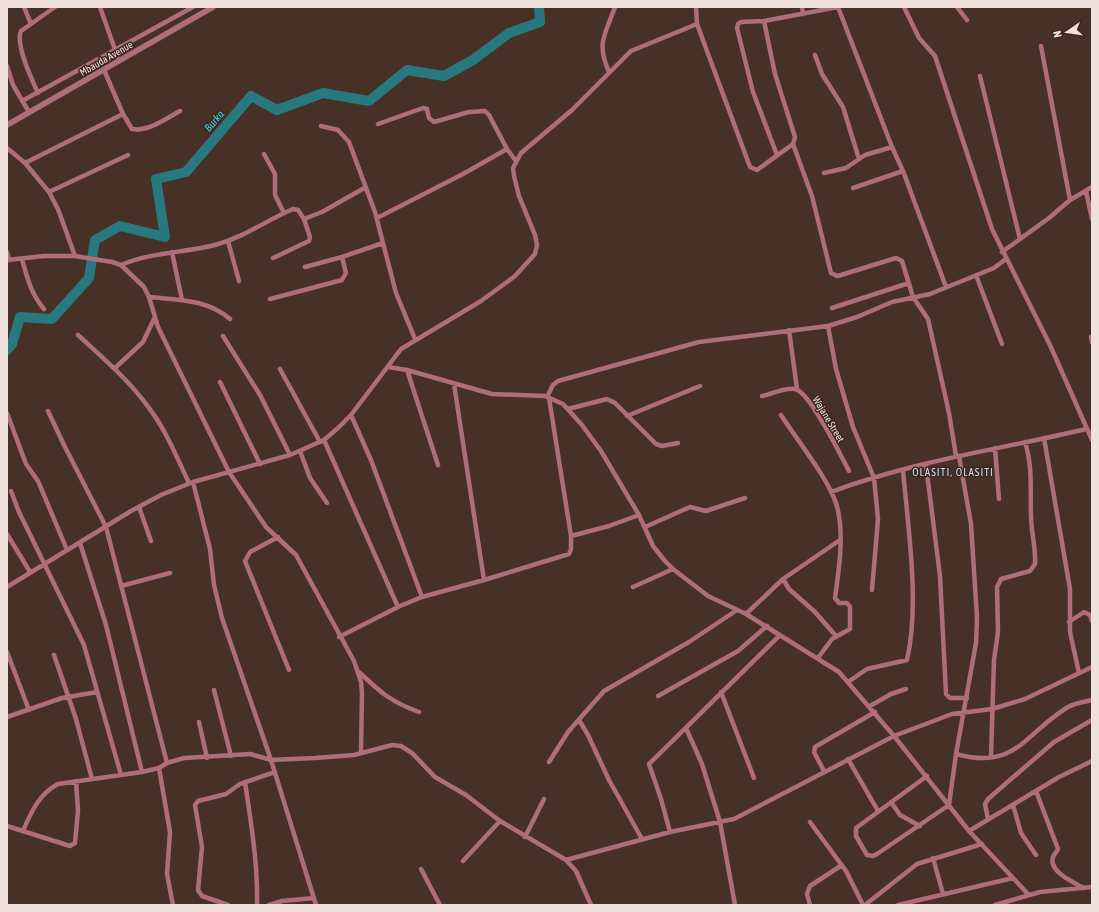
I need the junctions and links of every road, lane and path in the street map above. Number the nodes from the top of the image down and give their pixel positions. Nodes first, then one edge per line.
1 (24, 7) edge
2 (55, 7) edge
3 (100, 7) edge
4 (193, 7) edge
5 (213, 7) edge
6 (615, 7) edge
7 (696, 7) edge
8 (802, 7) edge
9 (838, 7) edge
10 (904, 7) edge
11 (957, 7) edge
12 (803, 14) junction
13 (967, 20) dead end
14 (764, 21) junction
15 (31, 24) junction
16 (697, 24) junction
17 (1041, 46) dead end
18 (114, 51) junction
19 (816, 55) dead end
20 (119, 61) junction
21 (7, 66) edge
22 (104, 70) junction
23 (609, 72) junction
24 (980, 76) dead end
25 (38, 93) junction
26 (22, 101) junction
27 (180, 111) dead end
28 (29, 112) junction
29 (123, 114) junction
30 (378, 124) dead end
31 (7, 125) edge
32 (321, 126) dead end
33 (793, 144) junction
34 (892, 147) junction
35 (7, 148) edge
36 (507, 149) junction
37 (264, 154) dead end
38 (128, 155) dead end
39 (777, 155) junction
40 (859, 159) junction
41 (516, 161) junction
42 (25, 163) junction
43 (903, 171) junction
44 (824, 173) dead end
45 (366, 187) junction
46 (1092, 187) edge
47 (853, 188) dead end
48 (1086, 191) junction
49 (49, 192) junction
50 (1070, 200) junction
51 (284, 213) junction
52 (377, 218) junction
53 (304, 219) junction
54 (1092, 219) edge
55 (1020, 239) junction
56 (228, 241) junction
57 (383, 243) junction
58 (7, 252) edge
59 (172, 252) junction
60 (1002, 252) junction
61 (75, 256) junction
62 (342, 257) junction
63 (273, 258) dead end
64 (22, 259) junction
65 (1006, 259) junction
66 (8, 260) edge
67 (121, 265) junction
68 (305, 267) dead end
69 (976, 275) junction
70 (239, 281) dead end
71 (910, 283) junction
72 (946, 287) junction
73 (913, 296) junction
74 (149, 297) junction
75 (270, 298) dead end
76 (182, 300) junction
77 (832, 308) dead end
78 (44, 309) dead end
79 (154, 319) junction
80 (230, 319) dead end
81 (828, 326) junction
82 (789, 330) junction
83 (78, 335) dead end
84 (223, 336) dead end
85 (415, 339) junction
86 (1002, 344) dead end
87 (388, 367) junction
88 (115, 368) junction
89 (280, 369) dead end
90 (407, 370) junction
91 (220, 382) dead end
92 (454, 384) junction
93 (700, 386) dead end
94 (797, 389) junction
95 (762, 396) dead end
96 (548, 397) junction
97 (568, 409) junction
98 (48, 411) dead end
99 (7, 413) edge
100 (351, 415) junction
101 (781, 415) dead end
102 (628, 416) junction
103 (1086, 429) junction
104 (1044, 438) junction
105 (1092, 440) edge
106 (322, 441) junction
107 (1025, 442) junction
108 (678, 443) dead end
109 (995, 448) junction
110 (300, 451) junction
111 (290, 455) junction
112 (958, 456) junction
113 (260, 464) junction
114 (438, 465) dead end
115 (926, 465) junction
116 (903, 470) junction
117 (849, 471) dead end
118 (229, 472) junction
119 (874, 478) junction
120 (191, 482) junction
121 (11, 491) dead end
122 (831, 492) junction
123 (746, 498) dead end
124 (999, 499) dead end
125 (327, 503) dead end
126 (139, 507) junction
127 (639, 515) junction
128 (106, 527) junction
129 (645, 527) junction
130 (7, 534) edge
131 (571, 536) junction
132 (278, 537) junction
133 (840, 540) junction
134 (151, 541) dead end
135 (80, 543) junction
136 (67, 550) junction
137 (45, 564) junction
138 (673, 569) junction
139 (30, 572) junction
140 (170, 573) dead end
141 (783, 579) junction
142 (484, 580) junction
143 (121, 586) junction
144 (7, 587) edge
145 (633, 587) dead end
146 (872, 590) dead end
147 (422, 597) junction
148 (398, 607) junction
149 (737, 610) junction
150 (746, 614) junction
151 (1092, 621) edge
152 (1069, 622) junction
153 (767, 626) junction
154 (780, 635) junction
155 (836, 636) junction
156 (339, 637) junction
157 (7, 652) edge
158 (54, 655) dead end
159 (818, 658) junction
160 (1092, 667) edge
161 (289, 670) dead end
162 (358, 671) junction
163 (1078, 673) junction
164 (848, 682) junction
165 (906, 689) dead end
166 (214, 690) dead end
167 (97, 692) junction
168 (721, 692) junction
169 (69, 696) junction
170 (658, 696) dead end
171 (967, 698) junction
172 (1092, 700) edge
173 (870, 706) junction
174 (992, 709) junction
175 (29, 710) junction
176 (419, 712) dead end
177 (875, 712) junction
178 (964, 712) junction
179 (7, 717) edge
180 (579, 720) junction
181 (1092, 720) edge
182 (199, 722) dead end
183 (686, 728) junction
184 (894, 736) junction
185 (361, 753) junction
186 (956, 754) junction
187 (232, 756) junction
188 (991, 757) junction
189 (207, 758) junction
190 (848, 758) junction
191 (271, 760) junction
192 (1092, 761) edge
193 (167, 762) junction
194 (549, 762) dead end
195 (159, 768) junction
196 (824, 771) junction
197 (142, 772) junction
198 (275, 772) junction
199 (121, 775) junction
200 (926, 776) junction
201 (754, 778) dead end
202 (92, 779) junction
203 (76, 781) junction
204 (245, 782) junction
205 (1036, 791) junction
206 (544, 800) dead end
207 (891, 802) junction
208 (949, 805) junction
209 (1013, 805) junction
210 (878, 811) junction
211 (988, 819) junction
212 (500, 821) junction
213 (720, 822) junction
214 (810, 822) dead end
215 (7, 826) edge
216 (920, 826) junction
217 (23, 831) junction
218 (968, 831) junction
219 (670, 832) junction
220 (525, 837) junction
221 (642, 839) junction
222 (982, 844) junction
223 (1036, 855) dead end
224 (933, 858) junction
225 (566, 860) junction
226 (463, 861) dead end
227 (842, 865) junction
228 (421, 869) dead end
229 (1012, 878) junction
230 (1092, 887) edge
231 (1084, 888) junction
232 (943, 894) junction
233 (1028, 894) junction
234 (314, 898) junction
235 (173, 905) edge
236 (226, 905) edge
237 (257, 905) edge
238 (269, 905) edge
239 (316, 905) edge
240 (440, 905) edge
241 (591, 905) edge
242 (735, 905) edge
243 (810, 905) edge
244 (864, 905) edge
245 (898, 905) edge
246 (995, 905) edge

1 - 15 street
2 - 15 street
3 - 18 street
4 - 18 street
5 - 20 street, Mbauda Avenue
6 - 23 street
7 - 16 street
8 - 12 street
9 - 12 street
9 - 34 street
10 - 60 street
11 - 13 street
12 - 14 street
14 - 33 street
14 - 39 street
15 - 25 street
16 - 23 street
16 - 39 street
17 - 50 street
18 - 20 street
18 - 25 street
19 - 40 street
20 - 22 street, Mbauda Avenue
21 - 26 street
22 - 28 street, Mbauda Avenue
22 - 29 street
23 - 41 street
24 - 55 street
25 - 26 street
26 - 28 street
27 - 29 street
28 - 31 street, Mbauda Avenue
29 - 42 street
30 - 36 street
32 - 45 street
33 - 39 street
33 - 71 street
34 - 40 street
34 - 43 street
35 - 42 street
36 - 41 street
36 - 52 street
37 - 51 street
38 - 49 street
40 - 44 street
41 - 85 street
42 - 49 street
43 - 47 street
43 - 72 street
45 - 52 street
45 - 53 street
46 - 48 street
48 - 50 street
48 - 54 street
49 - 61 street
50 - 55 street
51 - 53 street
51 - 56 street
52 - 57 street
53 - 63 street
55 - 60 street
56 - 59 street
56 - 70 street
57 - 62 street
57 - 85 street
58 - 66 street
59 - 67 street
59 - 76 street
60 - 65 street
61 - 64 street
61 - 67 street
62 - 68 street
62 - 75 street
64 - 66 street
64 - 78 street
65 - 69 street
65 - 103 street
67 - 74 street
69 - 72 street
69 - 86 street
71 - 73 street
71 - 77 street
72 - 73 street
73 - 81 street
73 - 112 street
74 - 76 street
74 - 79 street
76 - 80 street
79 - 88 street
79 - 118 street
81 - 82 street
81 - 119 street
82 - 94 street
82 - 96 street
83 - 88 street
84 - 111 street
85 - 87 street
87 - 90 street
87 - 100 street
88 - 120 street
89 - 106 street
90 - 92 street
90 - 114 street
91 - 113 street
92 - 96 street
92 - 142 street
93 - 102 street
94 - 95 street
94 - 117 street, Wajane Street
96 - 97 street
96 - 131 street
97 - 102 street
97 - 127 street
98 - 128 street
99 - 136 street
100 - 106 street
100 - 147 street
101 - 122 street
102 - 108 street
103 - 104 street
103 - 105 street
104 - 107 street
104 - 152 street
106 - 110 street
106 - 148 street
107 - 109 street
107 - 174 street
109 - 112 street
109 - 124 street
110 - 111 street
110 - 125 street
111 - 113 street
112 - 115 street
112 - 171 street
113 - 118 street
115 - 116 street
115 - 171 street
116 - 119 street
116 - 164 street
118 - 120 street
118 - 132 street
119 - 122 street
119 - 146 street
120 - 126 street
120 - 191 street
121 - 137 street
122 - 133 street
123 - 129 street
126 - 128 street
126 - 134 street
127 - 129 street
127 - 131 street
128 - 135 street
128 - 143 street
129 - 138 street
130 - 139 street
131 - 142 street
132 - 156 street
132 - 161 street
133 - 141 street
133 - 155 street
135 - 136 street
135 - 197 street
136 - 137 street
137 - 139 street
137 - 167 street
138 - 145 street
138 - 149 street
139 - 144 street
140 - 143 street
141 - 150 street
141 - 155 street
142 - 147 street
143 - 193 street
147 - 148 street
148 - 156 street
149 - 150 street
149 - 180 street
150 - 153 street
151 - 152 street
152 - 163 street
153 - 154 street
153 - 170 street
154 - 159 street
154 - 168 street
155 - 159 street
156 - 162 street
157 - 175 street
158 - 169 street
159 - 164 street
160 - 163 street
162 - 176 street
162 - 185 street
163 - 174 street
164 - 173 street
165 - 173 street
166 - 187 street
167 - 169 street
167 - 199 street
168 - 183 street
168 - 201 street
169 - 175 street
169 - 202 street
171 - 178 street
172 - 188 street
173 - 177 street
174 - 178 street
174 - 188 street
175 - 179 street
177 - 184 street
177 - 196 street
178 - 184 street
178 - 186 street
180 - 194 street
180 - 221 street
181 - 211 street
182 - 189 street
183 - 213 street
183 - 219 street
184 - 190 street
184 - 200 street
185 - 191 street
185 - 212 street
186 - 188 street
186 - 208 street
187 - 189 street
187 - 191 street
189 - 193 street
190 - 196 street
190 - 210 street
191 - 198 street
192 - 205 street
193 - 195 street
195 - 197 street
195 - 235 street
196 - 213 street
197 - 199 street
198 - 204 street
198 - 234 street
199 - 202 street
200 - 207 street
200 - 208 street
202 - 203 street
203 - 217 street
203 - 217 street
204 - 236 street
204 - 237 street
205 - 209 street
205 - 231 street
206 - 220 street
207 - 210 street
207 - 216 street
208 - 216 street
208 - 218 street
209 - 211 street
209 - 223 street
210 - 216 street
211 - 218 street
212 - 220 street
212 - 226 street
213 - 219 street
213 - 242 street
214 - 227 street
215 - 217 street
218 - 222 street
219 - 221 street
220 - 225 street
221 - 225 street
222 - 224 street
222 - 229 street
224 - 232 street
224 - 244 street
225 - 241 street
227 - 243 street
227 - 244 street
228 - 240 street
229 - 232 street
229 - 233 street
230 - 231 street
231 - 233 street
232 - 245 street
233 - 246 street
234 - 238 street
234 - 239 street

